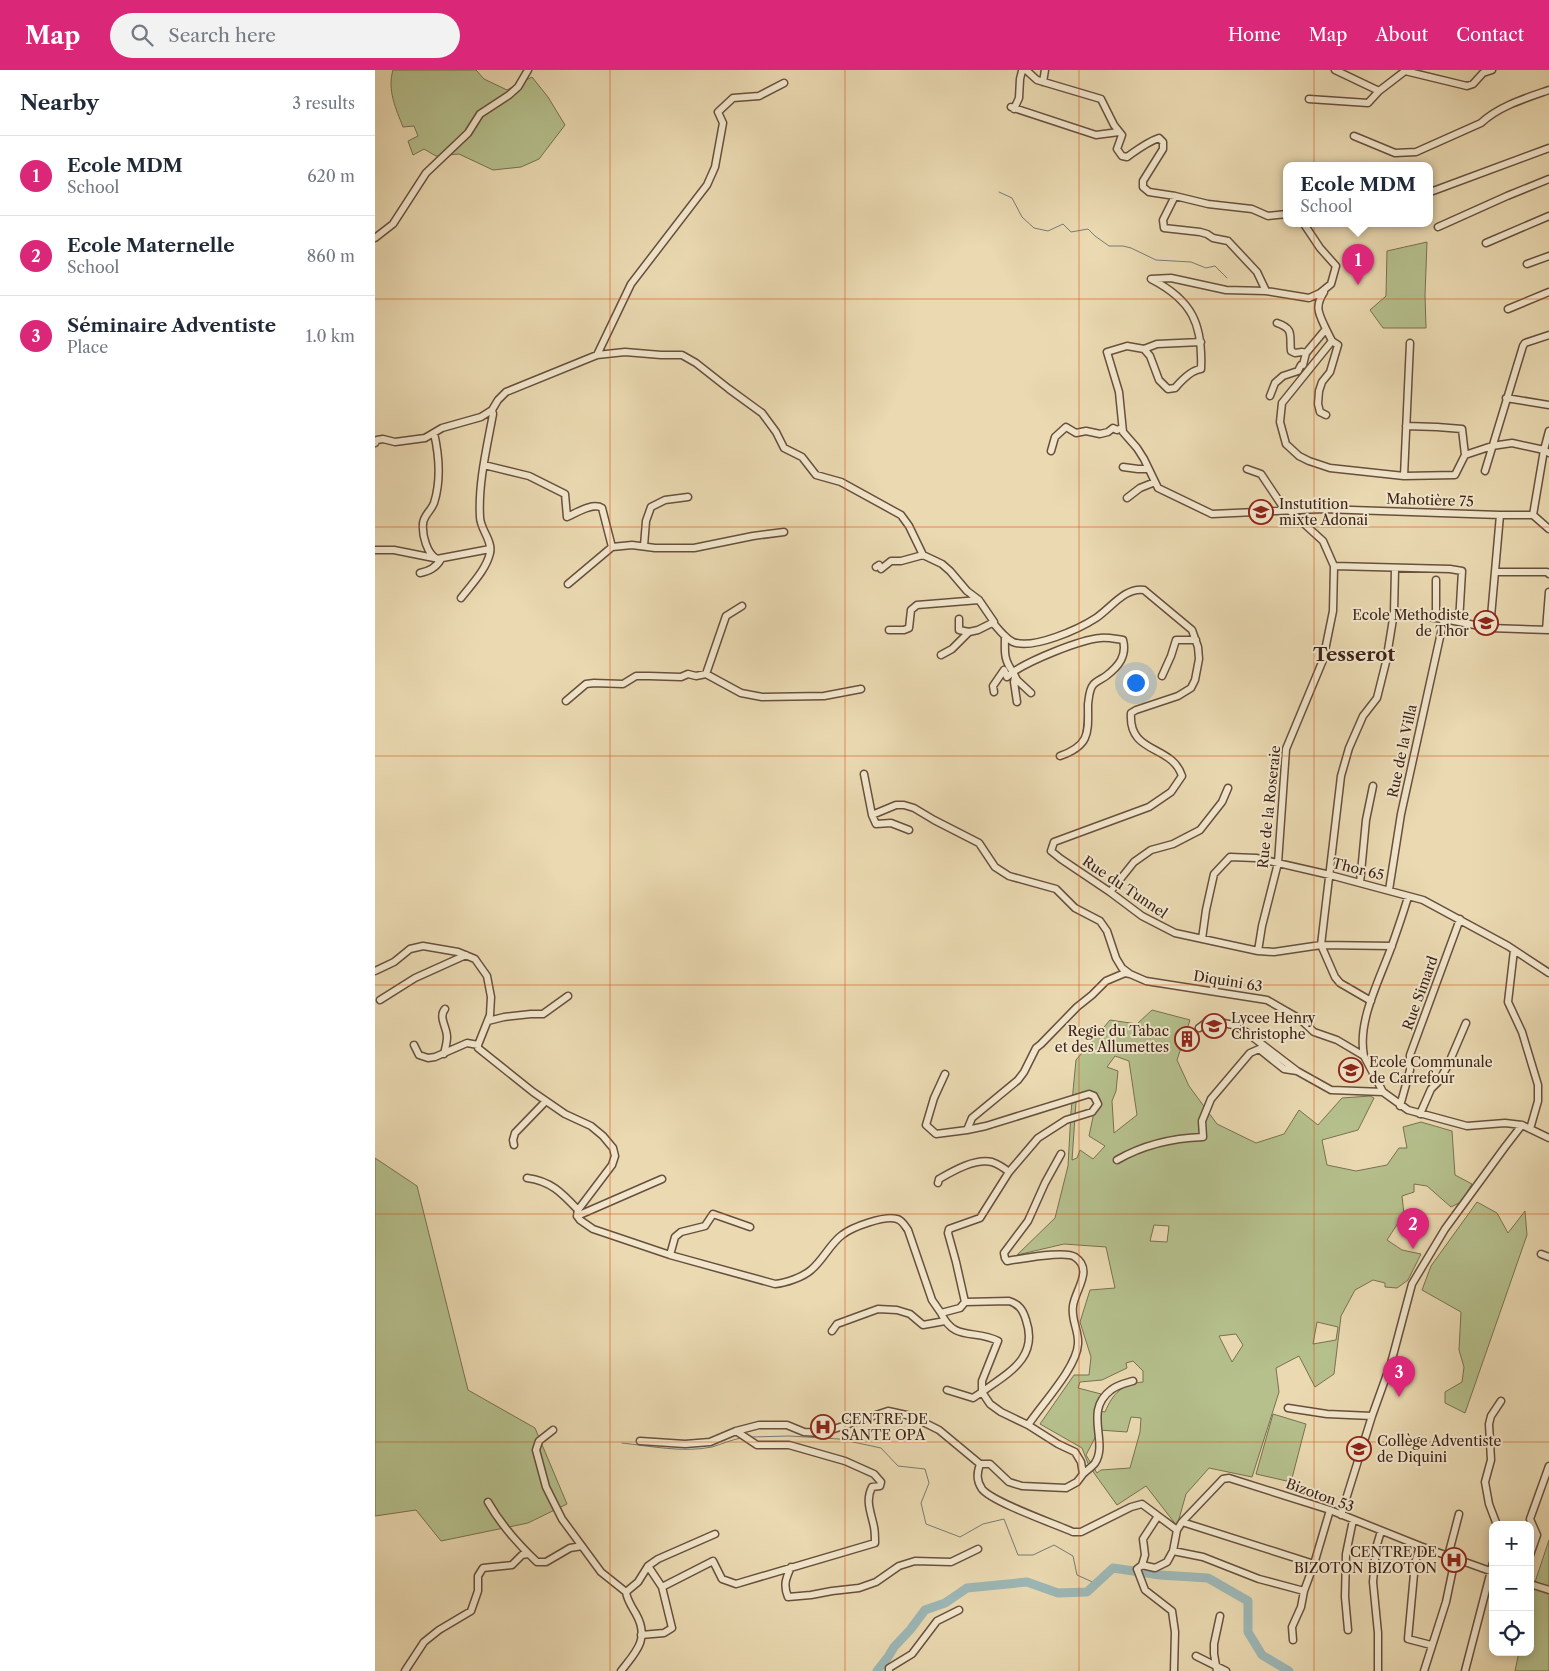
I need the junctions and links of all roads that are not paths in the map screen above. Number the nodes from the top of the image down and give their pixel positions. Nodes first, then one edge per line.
1 (528, 70) edge
2 (1025, 70) edge
3 (1045, 70) edge
4 (1335, 70) edge
5 (1492, 70) edge
6 (1475, 71) edge
7 (1483, 73) junction
8 (1043, 82) junction
9 (783, 83) dead end
10 (1549, 90) edge
11 (1379, 91) junction
12 (1309, 99) dead end
13 (1119, 132) junction
14 (1354, 136) dead end
15 (1549, 148) edge
16 (1549, 179) edge
17 (1433, 191) dead end
18 (1175, 196) junction
19 (1283, 214) edge
20 (1549, 216) edge
21 (1306, 227) edge
22 (1438, 227) dead end
23 (375, 238) edge
24 (1487, 244) dead end
25 (1549, 256) edge
26 (1527, 264) dead end
27 (1326, 288) junction
28 (1266, 291) junction
29 (1549, 292) edge
30 (1309, 298) junction
31 (1508, 309) dead end
32 (1318, 310) junction
33 (1277, 324) dead end
34 (1326, 329) junction
35 (1549, 334) edge
36 (1332, 341) junction
37 (1201, 342) junction
38 (1411, 343) dead end
39 (1144, 349) junction
40 (1307, 353) junction
41 (597, 355) junction
42 (1270, 396) dead end
43 (1506, 398) junction
44 (1549, 405) edge
45 (492, 410) junction
46 (1326, 415) dead end
47 (1406, 426) junction
48 (1122, 428) junction
49 (1549, 431) edge
50 (434, 432) junction
51 (375, 443) edge
52 (1492, 446) junction
53 (1051, 451) dead end
54 (1546, 452) edge
55 (1465, 455) junction
56 (484, 465) junction
57 (1123, 467) dead end
58 (1148, 469) junction
59 (1247, 469) dead end
60 (1485, 471) dead end
61 (1404, 476) junction
62 (1155, 482) junction
63 (688, 497) dead end
64 (1127, 498) dead end
65 (1287, 510) junction
66 (1500, 515) junction
67 (1533, 515) junction
68 (1549, 528) edge
69 (784, 532) dead end
70 (644, 546) junction
71 (613, 547) junction
72 (490, 549) junction
73 (375, 550) edge
74 (923, 555) junction
75 (437, 558) junction
76 (1334, 566) junction
77 (876, 567) dead end
78 (1395, 569) junction
79 (1495, 572) junction
80 (420, 573) dead end
81 (1549, 574) edge
82 (1436, 580) dead end
83 (568, 584) dead end
84 (1549, 594) edge
85 (461, 598) dead end
86 (979, 600) junction
87 (742, 606) dead end
88 (1394, 613) junction
89 (1436, 618) junction
90 (1444, 618) junction
91 (959, 619) dead end
92 (994, 622) junction
93 (1459, 622) junction
94 (1490, 628) junction
95 (889, 630) dead end
96 (1548, 630) edge
97 (969, 632) junction
98 (1005, 636) junction
99 (1196, 640) junction
100 (941, 655) dead end
101 (1007, 662) junction
102 (1004, 670) junction
103 (706, 674) junction
104 (1014, 675) junction
105 (1162, 676) dead end
106 (861, 689) dead end
107 (994, 692) dead end
108 (1031, 692) dead end
109 (566, 701) dead end
110 (1017, 702) dead end
111 (1060, 756) dead end
112 (865, 774) dead end
113 (1373, 786) dead end
114 (1228, 788) dead end
115 (872, 814) junction
116 (909, 830) dead end
117 (1277, 863) junction
118 (1330, 875) junction
119 (1360, 883) junction
120 (1389, 890) junction
121 (1109, 892) junction
122 (1409, 897) junction
123 (1460, 919) junction
124 (1202, 939) junction
125 (1321, 945) junction
126 (1392, 946) junction
127 (1259, 950) junction
128 (1514, 950) junction
129 (466, 955) junction
130 (375, 971) edge
131 (1549, 973) edge
132 (1130, 974) junction
133 (567, 996) dead end
134 (380, 1000) dead end
135 (1371, 1001) junction
136 (445, 1009) dead end
137 (488, 1021) junction
138 (1466, 1023) dead end
139 (1199, 1028) dead end
140 (414, 1045) dead end
141 (478, 1045) junction
142 (444, 1054) junction
143 (1365, 1056) junction
144 (1297, 1070) junction
145 (945, 1074) dead end
146 (1383, 1092) junction
147 (546, 1101) junction
148 (1400, 1106) junction
149 (1420, 1114) junction
150 (1522, 1125) junction
151 (1530, 1129) junction
152 (967, 1130) junction
153 (1549, 1138) edge
154 (514, 1145) dead end
155 (1061, 1154) dead end
156 (1117, 1160) dead end
157 (1009, 1172) junction
158 (527, 1178) dead end
159 (663, 1179) dead end
160 (938, 1183) dead end
161 (578, 1213) junction
162 (749, 1226) dead end
163 (1541, 1254) dead end
164 (670, 1255) junction
165 (1549, 1257) edge
166 (965, 1302) junction
167 (941, 1313) junction
168 (945, 1321) junction
169 (831, 1331) dead end
170 (1133, 1381) dead end
171 (947, 1390) dead end
172 (982, 1392) junction
173 (1501, 1400) dead end
174 (1288, 1408) dead end
175 (1371, 1416) junction
176 (1028, 1424) junction
177 (553, 1430) dead end
178 (736, 1431) junction
179 (640, 1440) dead end
180 (979, 1464) junction
181 (1549, 1466) edge
182 (1083, 1474) junction
183 (488, 1502) dead end
184 (1330, 1510) junction
185 (1459, 1514) dead end
186 (1341, 1515) junction
187 (1158, 1516) junction
188 (1353, 1520) junction
189 (1495, 1521) edge
190 (1531, 1521) edge
191 (1182, 1522) junction
192 (1534, 1528) edge
193 (1177, 1530) junction
194 (1381, 1531) junction
195 (715, 1534) dead end
196 (1534, 1543) edge
197 (582, 1546) junction
198 (1419, 1546) junction
199 (978, 1549) dead end
200 (1173, 1551) junction
201 (529, 1554) junction
202 (1451, 1558) junction
203 (1314, 1564) junction
204 (648, 1566) junction
205 (791, 1567) junction
206 (1140, 1567) junction
207 (1489, 1571) edge
208 (1489, 1580) edge
209 (1534, 1585) edge
210 (662, 1587) junction
211 (1549, 1590) edge
212 (1304, 1591) junction
213 (626, 1592) junction
214 (959, 1610) dead end
215 (1220, 1616) dead end
216 (1348, 1630) dead end
217 (641, 1634) junction
218 (1293, 1640) dead end
219 (1431, 1646) junction
220 (1196, 1656) dead end
221 (1216, 1668) edge
222 (405, 1671) edge
223 (621, 1671) edge
224 (889, 1671) edge
225 (1174, 1671) edge
226 (1226, 1671) edge
227 (1378, 1671) edge
228 (1423, 1671) edge
229 (1465, 1671) edge

1 - 23 street
2 - 8 street
2 - 13 street
3 - 8 street
4 - 11 street
5 - 7 street
6 - 7 street
7 - 11 street
8 - 13 street
9 - 41 street
10 - 14 street
11 - 12 street
13 - 18 street
15 - 17 street
16 - 22 street
18 - 19 street
18 - 28 street
20 - 24 street
21 - 27 street
25 - 26 street
27 - 30 street
27 - 32 street
28 - 30 street
28 - 37 street
29 - 31 street
30 - 32 street
32 - 34 street
33 - 40 street
34 - 36 street
34 - 40 street
35 - 43 street
36 - 46 street
36 - 61 street
37 - 39 street
37 - 39 street
38 - 47 street
39 - 48 street
40 - 42 street
41 - 45 street
41 - 74 street
43 - 44 street
43 - 52 street
45 - 50 street
45 - 56 street
47 - 55 street
47 - 61 street
48 - 53 street
48 - 58 street, Mahotière 75
49 - 54 street
50 - 51 street
50 - 75 street
52 - 54 street
52 - 55 street
52 - 60 street
54 - 67 street
55 - 61 street
56 - 71 street
56 - 72 street
57 - 58 street
58 - 62 street, Mahotière 75
59 - 65 street, Rue de la Roseraie
62 - 64 street
62 - 65 street, Mahotière 75
63 - 70 street
65 - 66 street, Mahotière 75
65 - 76 street, Rue de la Roseraie
66 - 67 street, Mahotière 75
66 - 79 street
67 - 68 street
69 - 70 street
70 - 71 street
71 - 83 street
72 - 75 street
72 - 85 street
73 - 75 street
74 - 77 street
74 - 86 street
75 - 80 street
76 - 78 street
76 - 117 street, Rue de la Roseraie
78 - 88 street
78 - 93 street
79 - 81 street
79 - 94 street
82 - 89 street
84 - 96 street
86 - 92 street
86 - 95 street
87 - 103 street
88 - 89 street
88 - 118 street
89 - 90 street
90 - 93 street
90 - 120 street, Rue de la Villa
91 - 97 street
92 - 97 street
92 - 98 street
93 - 94 street
94 - 96 street
97 - 100 street
98 - 99 street
98 - 101 street
99 - 105 street
99 - 121 street, Rue du Tunnel
101 - 102 street
101 - 104 street
102 - 104 street
102 - 107 street
103 - 106 street
103 - 109 street
104 - 108 street
104 - 110 street
104 - 111 street
112 - 115 street
113 - 119 street
114 - 121 street
115 - 116 street
115 - 132 street
117 - 118 street, Thor 65
117 - 124 street, Thor 65
117 - 127 street, Rue de la Roseraie
118 - 119 street, Thor 65
118 - 125 street
119 - 120 street, Thor 65
120 - 122 street, Thor 65
121 - 124 street, Rue du Tunnel
122 - 123 street, Thor 65
122 - 126 street
123 - 128 street, Thor 65
123 - 148 street, Rue Simard
124 - 127 street, Rue du Tunnel
125 - 126 street, Rue du Tunnel
125 - 127 street, Rue du Tunnel
125 - 135 street
126 - 135 street
128 - 131 street, Thor 65
128 - 151 street
129 - 130 street
129 - 134 street
129 - 137 street
132 - 143 street, Diquini 63
132 - 152 street
133 - 137 street
135 - 143 street
136 - 142 street
137 - 141 street
138 - 149 street
139 - 144 street
140 - 142 street
141 - 142 street
141 - 147 street
143 - 146 street
144 - 146 street
144 - 156 street
145 - 152 street
146 - 148 street
147 - 154 street
147 - 161 street
148 - 149 street
149 - 150 street
150 - 151 street
150 - 175 street
151 - 153 street
152 - 157 street
155 - 176 street
157 - 160 street
157 - 166 street
158 - 161 street
159 - 161 street
161 - 164 street
162 - 164 street
163 - 165 street
164 - 167 street
166 - 167 street
166 - 172 street
167 - 168 street
168 - 169 street
168 - 172 street
170 - 182 street
171 - 172 street
172 - 176 street
173 - 189 street
174 - 175 street
175 - 186 street
176 - 182 street
177 - 197 street
178 - 179 street
178 - 180 street
178 - 205 street
180 - 182 street
180 - 187 street
181 - 190 street
183 - 201 street
184 - 186 street, Bizoton 53
184 - 191 street, Bizoton 53
184 - 203 street
185 - 202 street
186 - 188 street, Bizoton 53
187 - 193 street
187 - 206 street
188 - 194 street, Bizoton 53
188 - 216 street
191 - 193 street, Bizoton 53
191 - 203 street
192 - 196 street
193 - 200 street, Bizoton 53
194 - 198 street, Bizoton 53
194 - 227 street
195 - 204 street
197 - 201 street
197 - 213 street
198 - 202 street, Bizoton 53
198 - 219 street
199 - 205 street
200 - 206 street
200 - 212 street
201 - 222 street
202 - 207 street, Bizoton 53
202 - 219 street
203 - 212 street
204 - 210 street
204 - 213 street
205 - 210 street
206 - 225 street
208 - 229 street
209 - 211 street
210 - 217 street
212 - 218 street
213 - 217 street
214 - 224 street
215 - 221 street
217 - 223 street
219 - 228 street
220 - 221 street
221 - 226 street

